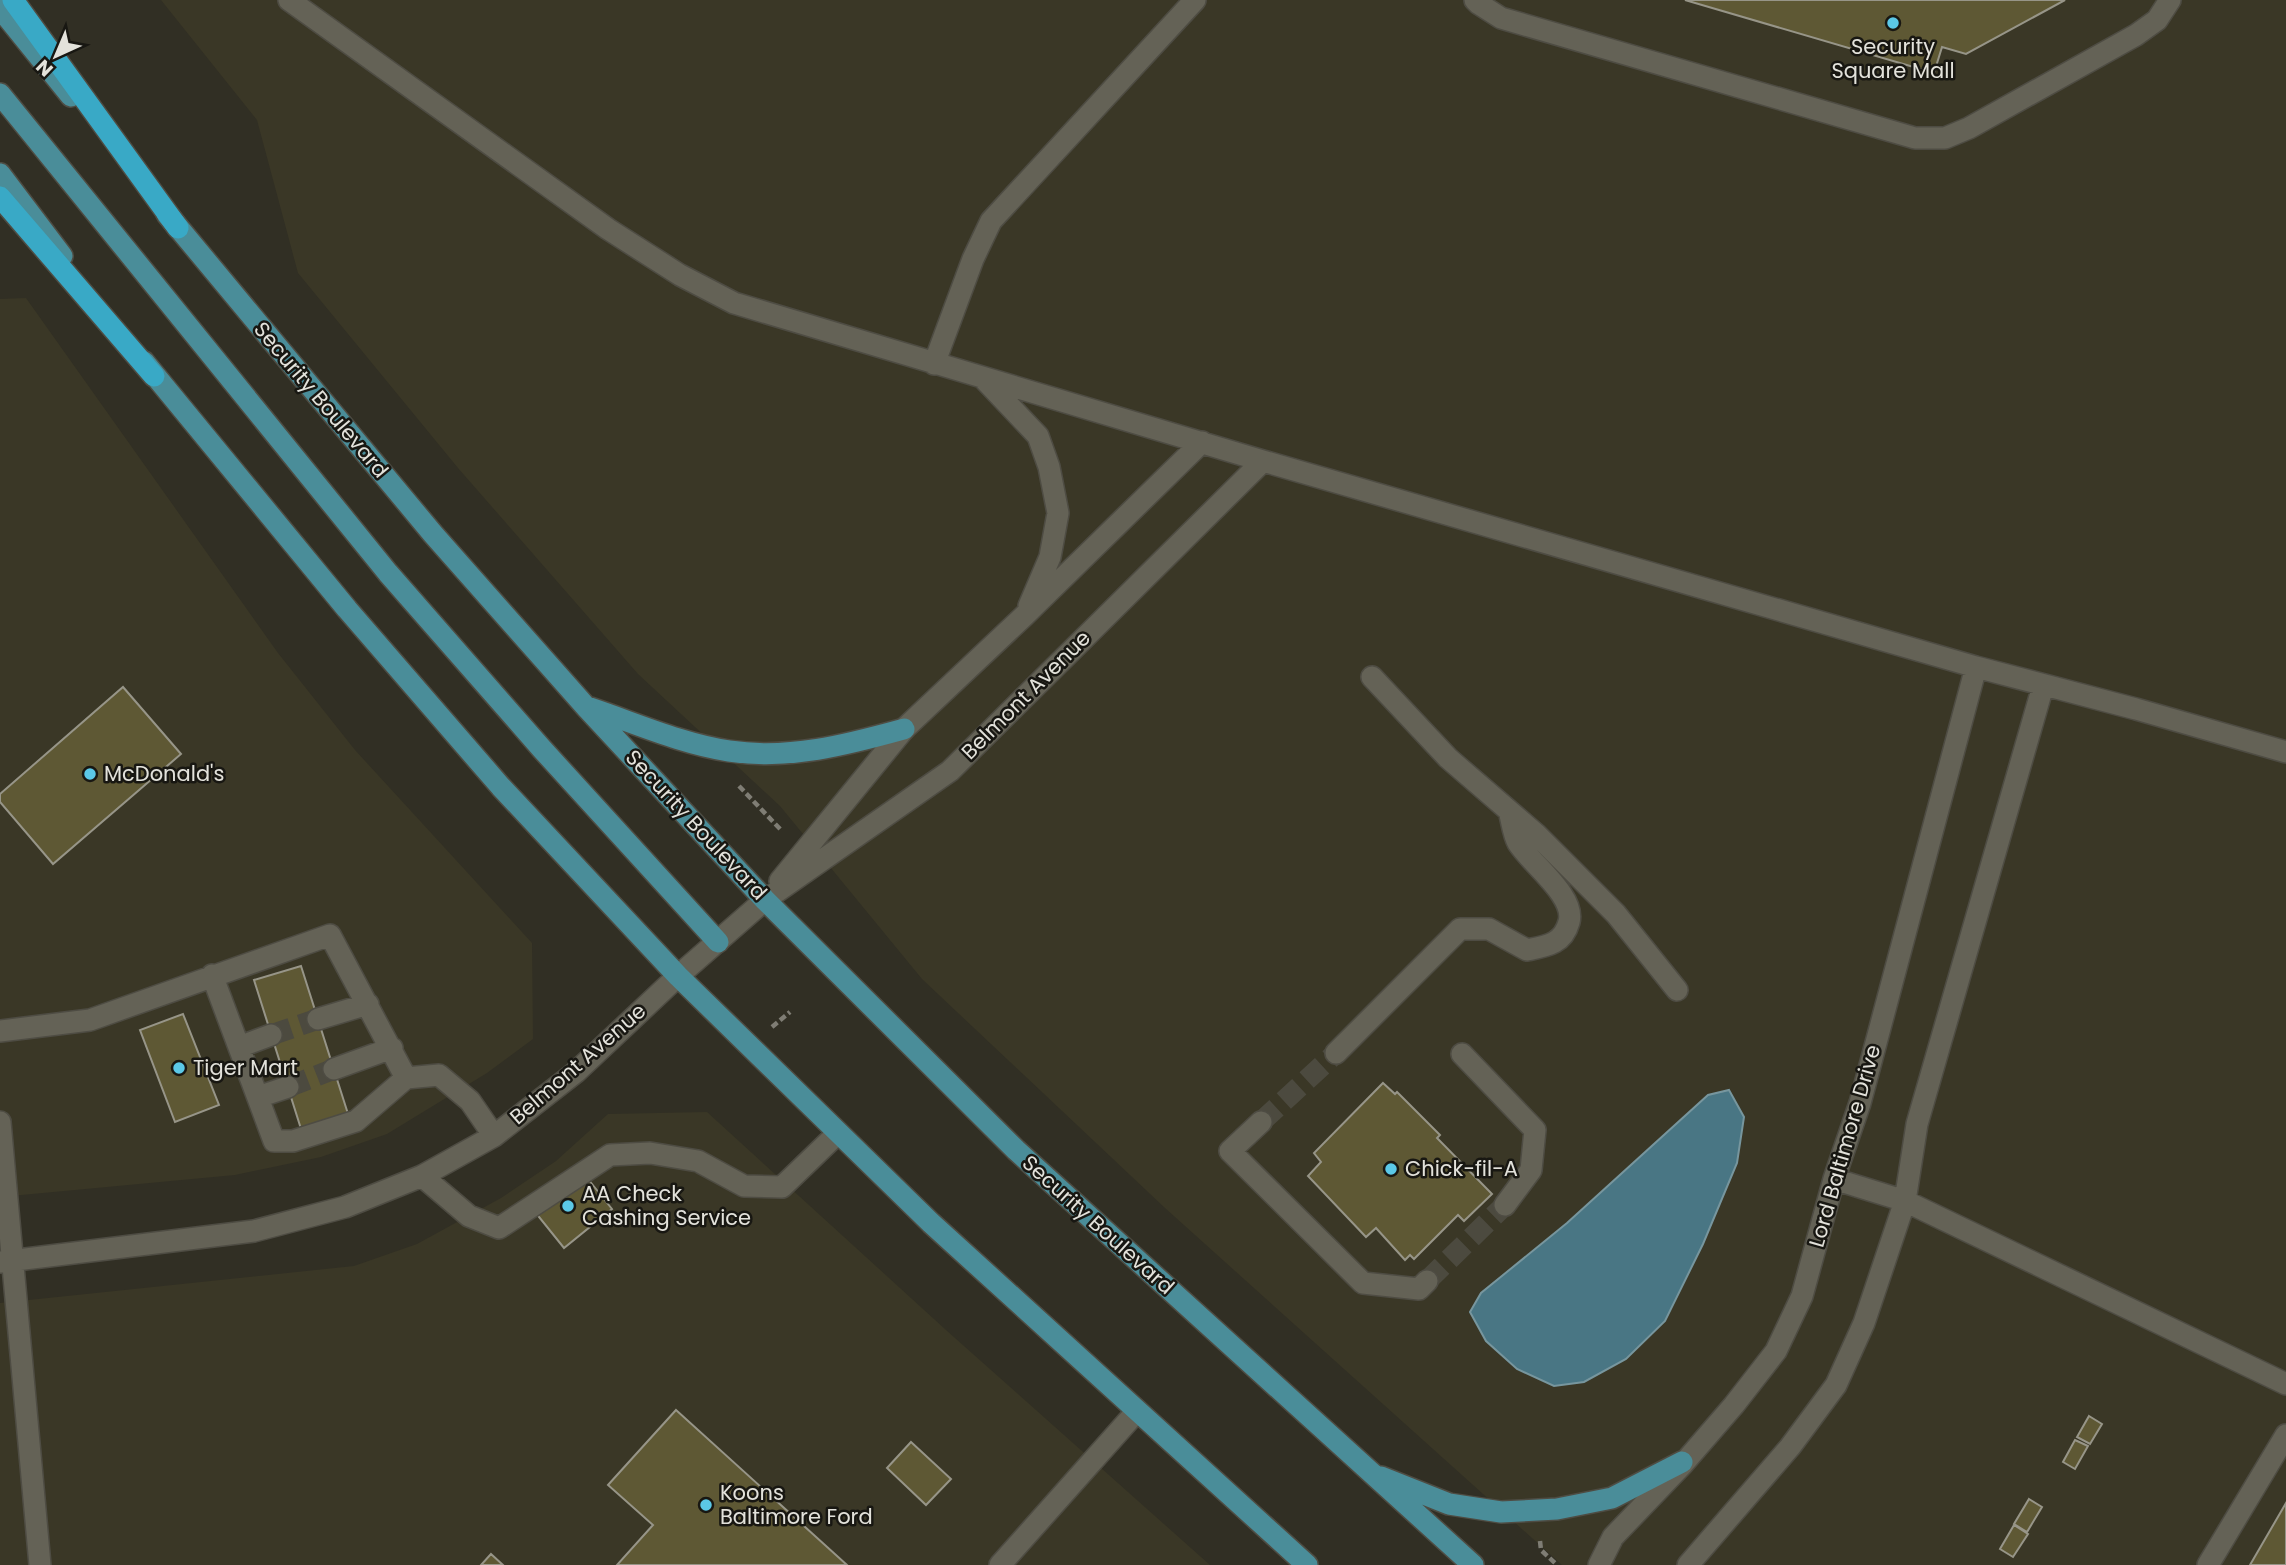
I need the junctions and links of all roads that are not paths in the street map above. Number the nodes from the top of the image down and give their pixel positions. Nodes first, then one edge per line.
1 (13, 0) edge
2 (289, 0) edge
3 (1195, 0) edge
4 (1475, 0) edge
5 (2170, 0) edge
6 (0, 8) edge
7 (0, 94) edge
8 (0, 174) edge
9 (0, 197) edge
10 (178, 228) junction
11 (934, 364) junction
12 (154, 376) junction
13 (984, 379) junction
14 (1202, 442) junction
15 (1263, 461) junction
16 (1024, 616) junction
17 (1976, 667) junction
18 (1372, 677) dead end
19 (2043, 686) junction
20 (586, 706) junction
21 (904, 729) junction
22 (2286, 752) edge
23 (1509, 811) junction
24 (765, 900) junction
25 (718, 942) junction
26 (212, 975) junction
27 (678, 976) junction
28 (1677, 990) dead end
29 (368, 1004) junction
30 (318, 1019) tunnel mouth
31 (0, 1031) edge
32 (271, 1035) tunnel mouth
33 (239, 1047) junction
34 (392, 1048) junction
35 (1336, 1053) tunnel mouth
36 (1462, 1054) dead end
37 (334, 1069) tunnel mouth
38 (406, 1078) junction
39 (288, 1087) tunnel mouth
40 (258, 1097) junction
41 (0, 1122) edge
42 (1261, 1122) tunnel mouth
43 (838, 1133) junction
44 (494, 1136) junction
45 (422, 1176) junction
46 (1834, 1179) junction
47 (1905, 1201) junction
48 (1505, 1205) tunnel mouth
49 (7, 1261) edge
50 (1427, 1281) tunnel mouth
51 (2286, 1384) edge
52 (1137, 1411) junction
53 (2286, 1435) edge
54 (1682, 1462) junction
55 (1367, 1471) junction
56 (40, 1565) edge
57 (1000, 1565) edge
58 (1307, 1565) edge
59 (1473, 1565) edge
60 (1599, 1565) edge
61 (1688, 1565) edge
62 (2208, 1565) edge

1 - 10 highway
2 - 11 street
3 - 11 street
4 - 5 street
6 - 10 main road, Security Boulevard
7 - 25 main road
8 - 12 main road
9 - 12 highway
10 - 20 main road, Security Boulevard
11 - 13 street
12 - 27 main road
13 - 14 street
13 - 16 street
14 - 15 street
14 - 16 street, Belmont Avenue
15 - 17 street
15 - 24 street, Belmont Avenue
16 - 21 street, Belmont Avenue
17 - 19 street
17 - 46 street, Lord Baltimore Drive
18 - 23 street
19 - 22 street
19 - 47 street
20 - 21 main road
20 - 24 main road, Security Boulevard
21 - 24 street, Belmont Avenue
23 - 28 street
23 - 35 street
24 - 25 street, Belmont Avenue
24 - 55 main road, Security Boulevard
25 - 27 street, Belmont Avenue
26 - 29 street
26 - 31 street
26 - 33 street
27 - 43 main road
27 - 44 street, Belmont Avenue
29 - 30 street
29 - 34 street
32 - 33 street
33 - 40 street
34 - 37 street
34 - 38 street
36 - 48 street
38 - 40 street
38 - 44 street
39 - 40 street
41 - 49 street
42 - 50 street
43 - 45 street
43 - 52 main road
44 - 45 street, Belmont Avenue
45 - 49 street, Belmont Avenue
46 - 47 street
46 - 54 street, Lord Baltimore Drive
47 - 51 street
47 - 61 street
49 - 56 street
52 - 57 street
52 - 58 main road
53 - 62 street
54 - 55 main road
54 - 60 street, Lord Baltimore Drive
55 - 59 main road, Security Boulevard

